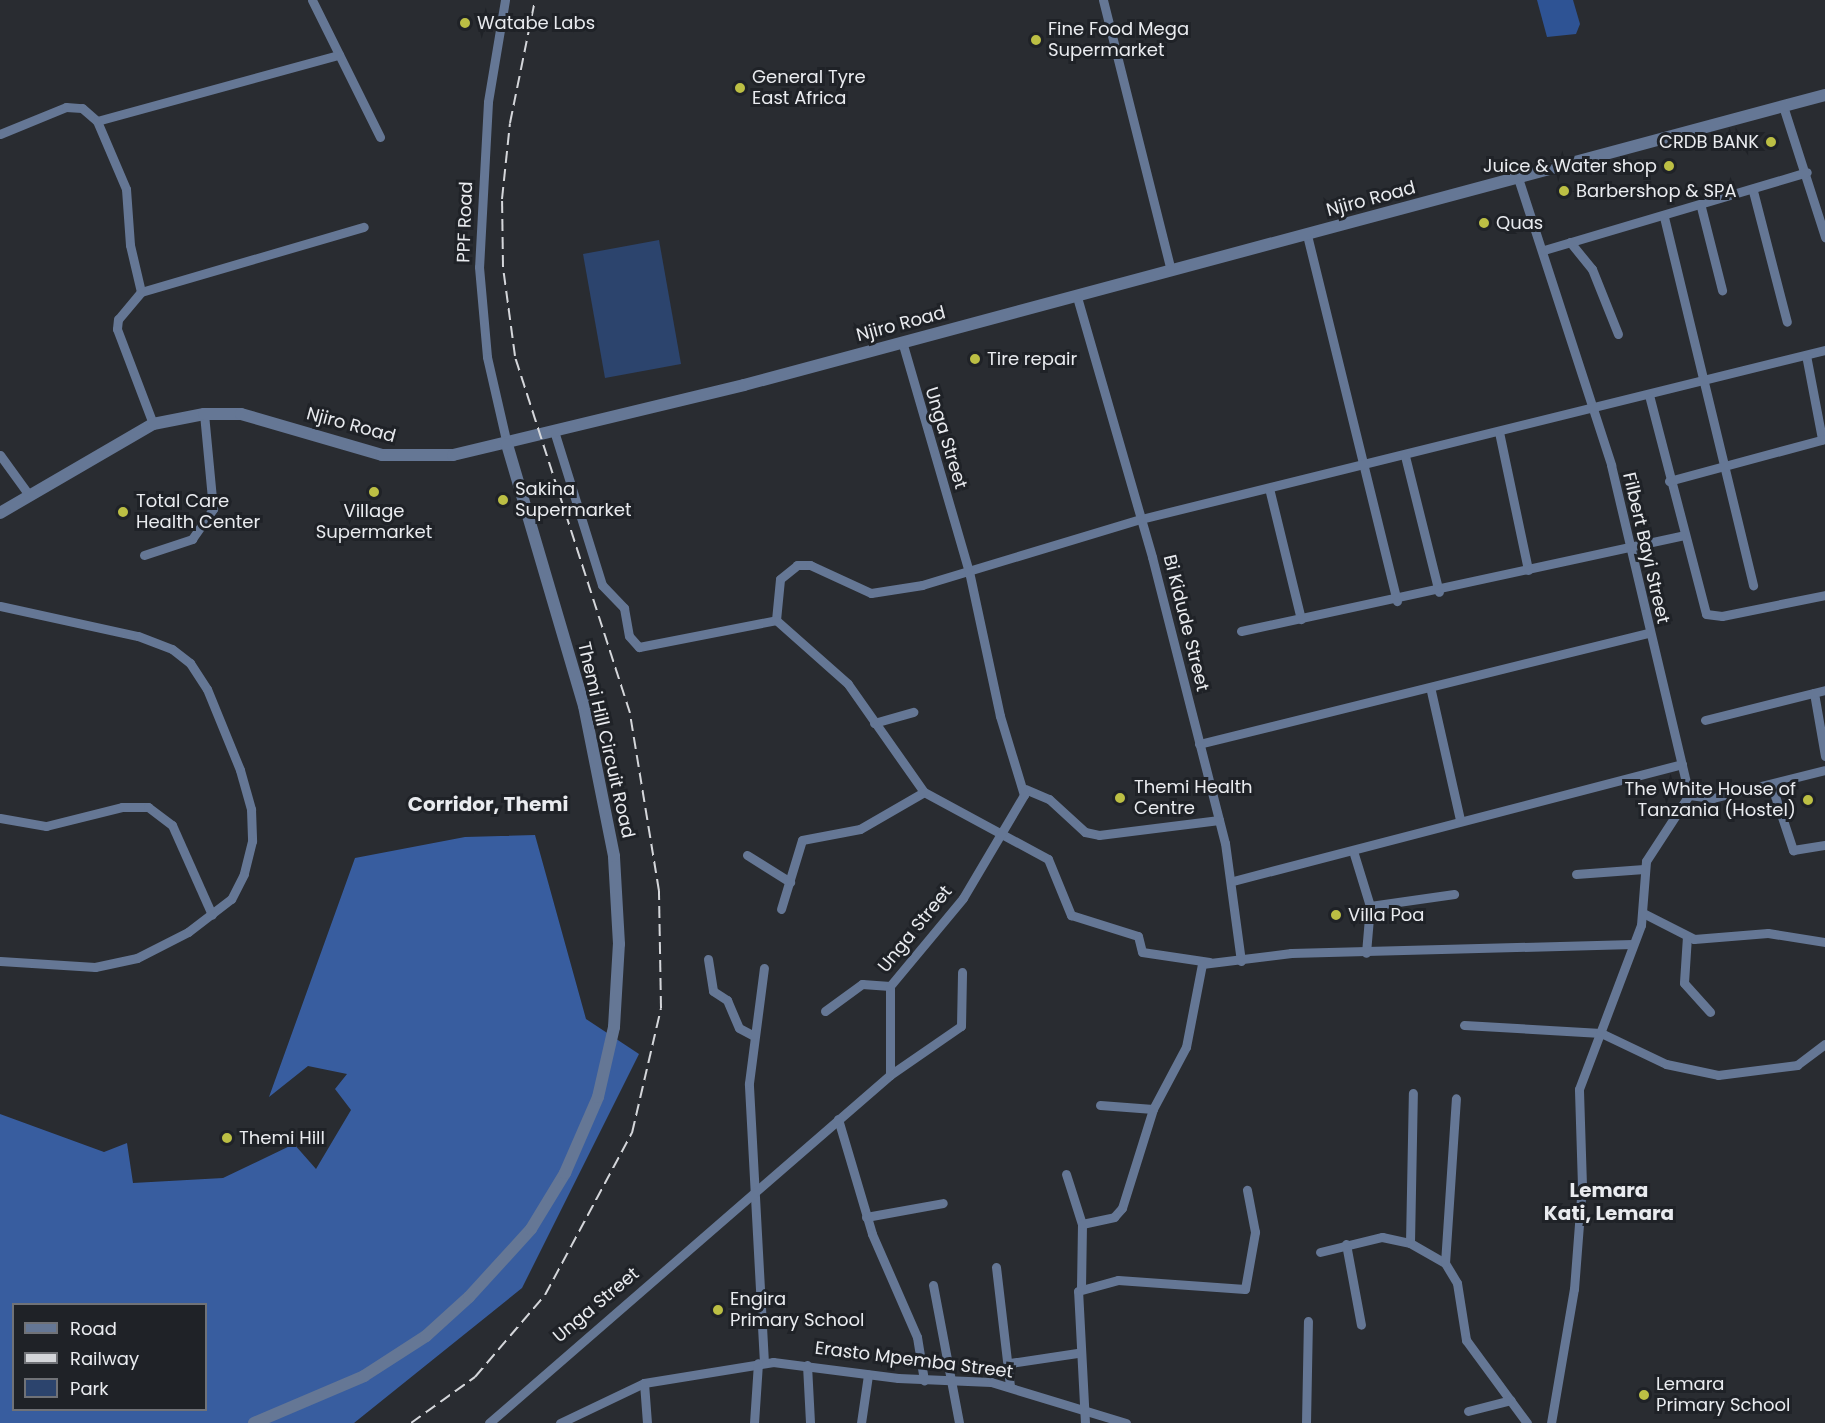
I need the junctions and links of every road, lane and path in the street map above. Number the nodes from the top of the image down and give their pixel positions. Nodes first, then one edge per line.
1 (312, 0) edge
2 (505, 0) edge
3 (1103, 0) edge
4 (339, 55) junction
5 (1825, 95) edge
6 (1783, 106) junction
7 (97, 121) junction
8 (0, 134) edge
9 (380, 137) dead end
10 (1807, 172) junction
11 (1518, 178) junction
12 (1753, 191) junction
13 (1825, 191) edge
14 (1814, 194) junction
15 (1701, 207) junction
16 (1664, 217) junction
17 (364, 227) dead end
18 (1307, 235) junction
19 (1825, 237) edge
20 (1570, 242) junction
21 (1544, 250) junction
22 (1171, 271) junction
23 (1722, 290) dead end
24 (141, 292) junction
25 (1077, 297) junction
26 (1787, 322) dead end
27 (1618, 334) dead end
28 (902, 342) junction
29 (1825, 350) edge
30 (1806, 355) junction
31 (1706, 381) junction
32 (1649, 395) junction
33 (1594, 407) junction
34 (204, 414) junction
35 (153, 424) junction
36 (1499, 432) junction
37 (555, 434) junction
38 (1824, 439) edge
39 (507, 444) junction
40 (0, 455) edge
41 (1405, 456) junction
42 (1726, 464) junction
43 (1361, 465) junction
44 (1669, 481) junction
45 (1269, 488) junction
46 (29, 495) junction
47 (0, 513) edge
48 (1142, 519) junction
49 (1682, 536) junction
50 (1630, 548) junction
51 (144, 555) dead end
52 (1528, 570) junction
53 (969, 572) junction
54 (1753, 585) dead end
55 (1439, 592) junction
56 (1825, 595) edge
57 (1397, 600) junction
58 (0, 606) edge
59 (1301, 619) junction
60 (776, 620) junction
61 (1241, 631) dead end
62 (1649, 633) junction
63 (1825, 690) edge
64 (1431, 691) junction
65 (1814, 693) junction
66 (913, 712) dead end
67 (1705, 720) dead end
68 (874, 723) junction
69 (1200, 744) junction
70 (1825, 756) edge
71 (1682, 764) junction
72 (1825, 770) edge
73 (1771, 784) junction
74 (1024, 789) junction
75 (924, 792) junction
76 (1689, 795) junction
77 (0, 818) edge
78 (1219, 820) junction
79 (1460, 820) junction
80 (996, 835) junction
81 (1825, 845) edge
82 (1354, 854) junction
83 (747, 855) dead end
84 (1644, 869) junction
85 (1576, 874) dead end
86 (1233, 881) junction
87 (790, 882) junction
88 (1454, 894) dead end
89 (1370, 906) junction
90 (781, 909) dead end
91 (1643, 913) junction
92 (212, 915) junction
93 (1687, 936) junction
94 (1825, 942) edge
95 (1633, 944) junction
96 (1366, 953) junction
97 (708, 959) dead end
98 (0, 961) edge
99 (1241, 961) junction
100 (1210, 962) junction
101 (764, 968) dead end
102 (962, 972) dead end
103 (890, 986) junction
104 (825, 1011) dead end
105 (1710, 1011) dead end
106 (1464, 1025) dead end
107 (1601, 1033) junction
108 (752, 1035) junction
109 (1825, 1044) edge
110 (890, 1075) junction
111 (1413, 1093) dead end
112 (1456, 1098) dead end
113 (1100, 1105) dead end
114 (1153, 1109) junction
115 (838, 1119) junction
116 (1066, 1174) dead end
117 (1246, 1190) dead end
118 (754, 1192) junction
119 (943, 1203) dead end
120 (866, 1218) junction
121 (1082, 1224) junction
122 (1410, 1243) junction
123 (1346, 1244) junction
124 (1320, 1252) dead end
125 (1445, 1263) junction
126 (996, 1267) dead end
127 (933, 1285) dead end
128 (1081, 1287) junction
129 (1308, 1321) dead end
130 (1361, 1325) dead end
131 (1077, 1353) junction
132 (761, 1363) junction
133 (1010, 1363) junction
134 (807, 1365) junction
135 (868, 1375) junction
136 (924, 1380) junction
137 (949, 1381) junction
138 (644, 1383) junction
139 (1010, 1386) junction
140 (1511, 1400) junction
141 (1084, 1410) junction
142 (1468, 1411) dead end
143 (564, 1422) edge
144 (254, 1423) edge
145 (489, 1423) edge
146 (647, 1423) edge
147 (754, 1423) edge
148 (810, 1423) edge
149 (861, 1423) edge
150 (959, 1423) edge
151 (1085, 1423) edge
152 (1126, 1423) edge
153 (1306, 1423) edge
154 (1527, 1423) edge
155 (1551, 1423) edge

1 - 4 street
2 - 39 street, PPF Road
3 - 22 street
4 - 7 street
4 - 9 street
5 - 6 street, Njiro Road
6 - 10 street
6 - 11 street, Njiro Road
7 - 8 street
7 - 24 street
10 - 12 street
10 - 14 street
11 - 18 street, Njiro Road
11 - 21 street, Filbert Bayi Street
12 - 15 street
12 - 26 street
13 - 14 street
14 - 19 street
15 - 16 street
15 - 23 street
16 - 20 street
16 - 31 street
17 - 24 street
18 - 22 street, Njiro Road
18 - 43 street
20 - 21 street
20 - 27 street
21 - 33 street, Filbert Bayi Street
22 - 25 street, Njiro Road
24 - 35 street
25 - 28 street, Njiro Road
25 - 48 street, Bi Kidude Street
28 - 37 street, Njiro Road
28 - 53 street, Unga Street
29 - 30 street
30 - 31 street
30 - 38 street
31 - 32 street
31 - 42 street
32 - 33 street
32 - 44 street
33 - 36 street
33 - 50 street, Filbert Bayi Street
34 - 35 street, Njiro Road
34 - 39 street, Njiro Road
34 - 51 street
35 - 46 street, Njiro Road
36 - 41 street
36 - 52 street
37 - 39 street, Njiro Road
37 - 60 street
38 - 42 street
39 - 144 street, Themi Hill Circuit Road
40 - 46 street
41 - 43 street
41 - 55 street
42 - 44 street
42 - 54 street
43 - 45 street
43 - 57 street
44 - 49 street
45 - 48 street
45 - 59 street
46 - 47 street, Njiro Road
48 - 53 street
48 - 69 street, Bi Kidude Street
49 - 50 street
49 - 56 street
50 - 52 street
50 - 62 street, Filbert Bayi Street
52 - 55 street
53 - 60 street
53 - 74 street, Unga Street
55 - 57 street
57 - 59 street
58 - 92 street
59 - 61 street
60 - 68 street
62 - 64 street
62 - 71 street, Filbert Bayi Street
63 - 65 street
64 - 69 street
64 - 79 street
65 - 67 street
65 - 70 street
66 - 68 street
68 - 75 street
69 - 78 street, Bi Kidude Street
71 - 76 street, Filbert Bayi Street
71 - 79 street
72 - 73 street
73 - 76 street
73 - 81 street
74 - 78 street
74 - 80 street, Unga Street
75 - 80 street
75 - 87 street
76 - 84 street
77 - 92 street
78 - 86 street, Bi Kidude Street
79 - 82 street
80 - 100 street
80 - 103 street, Unga Street
82 - 86 street
82 - 89 street
83 - 87 street
84 - 85 street
84 - 91 street
86 - 99 street, Bi Kidude Street
87 - 90 street
88 - 89 street
89 - 96 street
91 - 93 street
91 - 95 street
92 - 98 street
93 - 94 street
93 - 105 street
95 - 96 street
95 - 107 street
96 - 99 street
97 - 108 street
99 - 100 street
100 - 114 street
101 - 108 street
102 - 110 street
103 - 104 street
103 - 110 street, Unga Street
106 - 107 street
107 - 109 street
107 - 155 street
108 - 118 street
110 - 115 street, Unga Street
111 - 122 street
112 - 125 street
113 - 114 street
114 - 121 street
115 - 118 street, Unga Street
115 - 120 street
116 - 121 street
117 - 128 street
118 - 132 street
118 - 145 street, Unga Street
119 - 120 street
120 - 136 street
121 - 128 street
122 - 123 street
122 - 125 street
123 - 124 street
123 - 130 street
125 - 140 street
126 - 133 street
127 - 137 street
128 - 131 street
129 - 153 street
131 - 133 street
131 - 141 street
132 - 134 street, Erasto Mpemba Street
132 - 138 street, Erasto Mpemba Street
132 - 147 street
133 - 139 street
134 - 135 street, Erasto Mpemba Street
134 - 148 street
135 - 136 street, Erasto Mpemba Street
135 - 149 street
136 - 137 street, Erasto Mpemba Street
137 - 139 street, Erasto Mpemba Street
137 - 150 street
138 - 143 street, Erasto Mpemba Street
138 - 146 street
139 - 141 street, Erasto Mpemba Street
140 - 142 street
140 - 154 street
141 - 151 street
141 - 152 street, Erasto Mpemba Street

